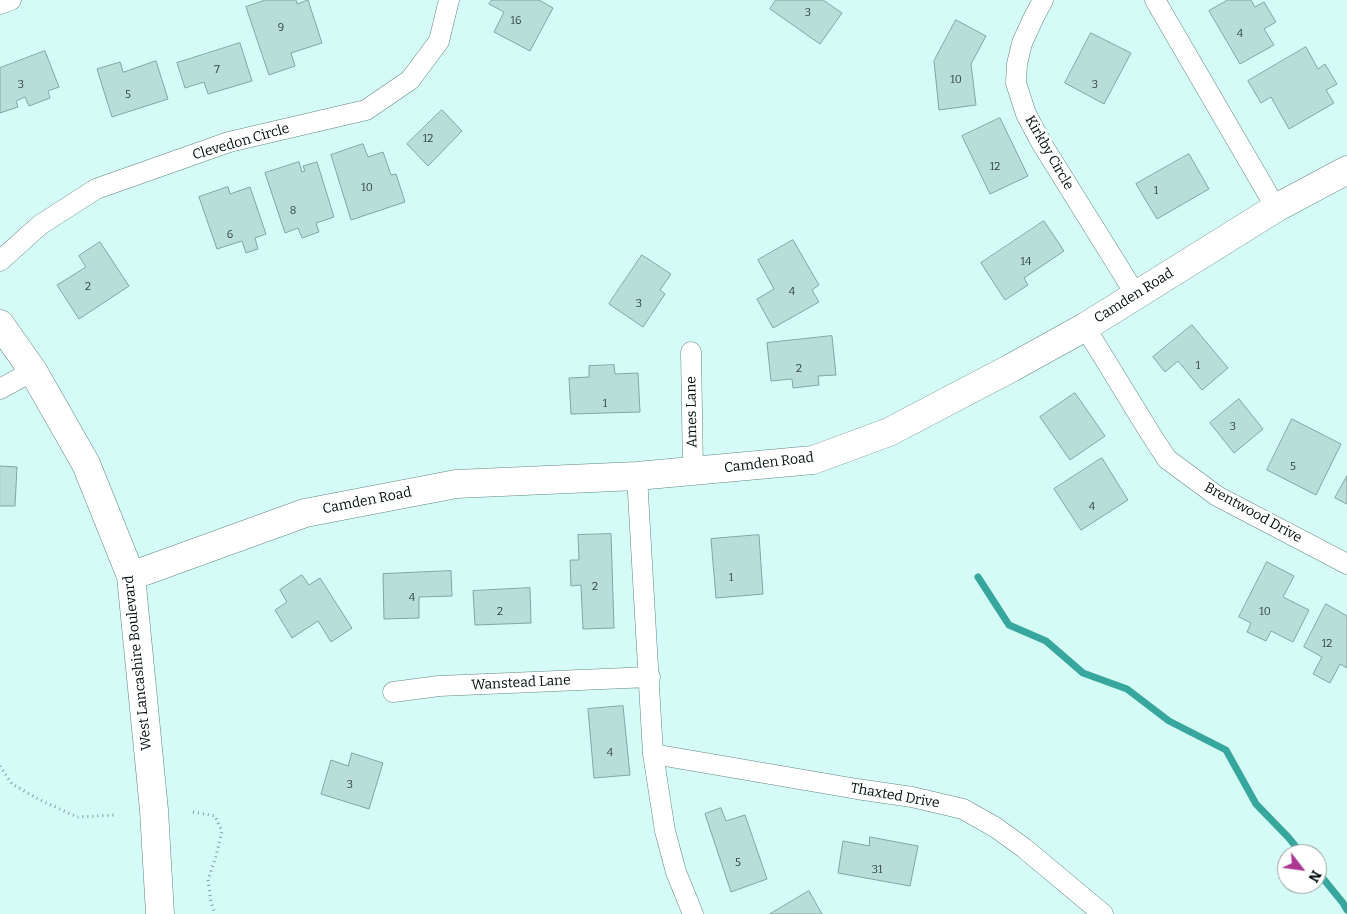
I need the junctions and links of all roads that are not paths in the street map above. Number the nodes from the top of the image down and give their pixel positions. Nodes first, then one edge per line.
1 (11, 0) edge
2 (450, 0) edge
3 (1043, 0) edge
4 (1155, 0) edge
5 (0, 4) edge
6 (1347, 170) edge
7 (1276, 208) junction
8 (0, 261) edge
9 (1136, 295) junction
10 (0, 324) edge
11 (1085, 327) junction
12 (691, 352) dead end
13 (33, 371) junction
14 (0, 389) edge
15 (693, 471) junction
16 (637, 476) junction
17 (1347, 564) edge
18 (131, 576) junction
19 (650, 677) junction
20 (393, 692) dead end
21 (654, 754) junction
22 (160, 914) edge
23 (693, 914) edge
24 (1103, 914) edge

1 - 5 street
2 - 8 street, Clevedon Circle
3 - 9 street, Kirkby Circle
4 - 7 street
6 - 7 street, Camden Road
7 - 9 street, Camden Road
9 - 11 street, Camden Road
10 - 13 street, West Lancashire Boulevard
11 - 15 street, Camden Road
11 - 17 street, Brentwood Drive
12 - 15 street, Ames Lane
13 - 14 street
13 - 18 street, West Lancashire Boulevard
15 - 16 street, Camden Road
16 - 18 street, Camden Road
16 - 19 street
18 - 22 street, West Lancashire Boulevard
19 - 20 street, Wanstead Lane
19 - 21 street
21 - 23 street
21 - 24 street, Thaxted Drive

